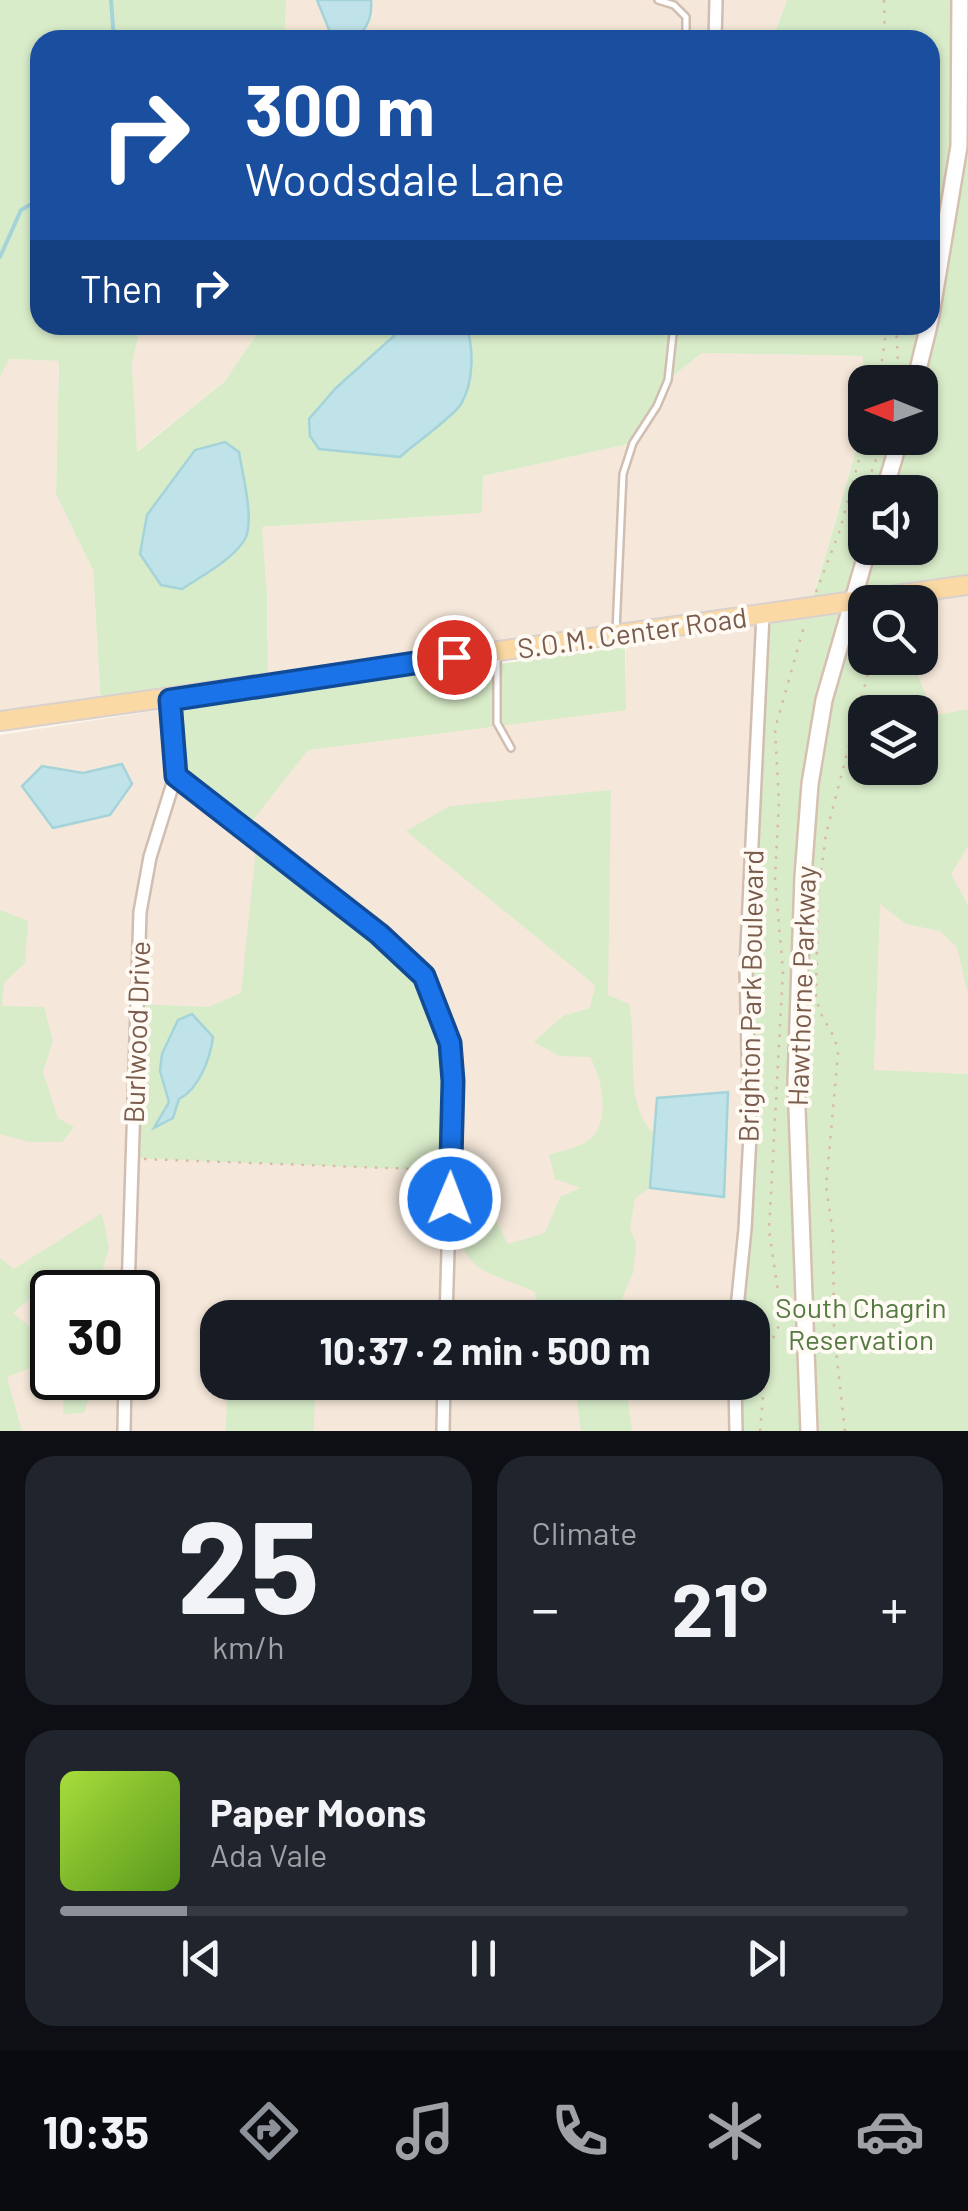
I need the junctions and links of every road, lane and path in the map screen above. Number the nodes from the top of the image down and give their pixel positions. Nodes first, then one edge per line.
1 (658, 0) edge
2 (716, 0) edge
3 (884, 0) edge
4 (960, 0) edge
5 (677, 3) edge
6 (686, 30) edge
7 (715, 30) edge
8 (885, 30) edge
9 (940, 262) edge
10 (673, 335) edge
11 (886, 335) edge
12 (897, 335) edge
13 (927, 335) edge
14 (881, 365) edge
15 (898, 365) edge
16 (919, 365) edge
17 (968, 585) edge
18 (938, 589) edge
19 (848, 601) edge
20 (848, 613) edge
21 (764, 614) junction
22 (616, 634) junction
23 (497, 651) junction
24 (867, 675) edge
25 (170, 700) junction
26 (0, 721) edge
27 (511, 748) dead end
28 (176, 776) junction
29 (132, 1158) junction
30 (450, 1171) junction
31 (129, 1270) edge
32 (446, 1300) edge
33 (738, 1300) edge
34 (125, 1400) edge
35 (444, 1400) edge
36 (735, 1400) edge
37 (124, 1431) edge
38 (443, 1431) edge
39 (736, 1431) edge
40 (809, 1431) edge
41 (845, 1431) edge

1 - 5 lane
2 - 7 street
3 - 8 path
4 - 9 street
5 - 6 lane
10 - 22 lane
11 - 14 path
12 - 15 path
13 - 16 street
17 - 18 main road, S.O.M. Center Road
19 - 21 main road, S.O.M. Center Road
20 - 40 street, Hawthorne Parkway
21 - 22 main road, S.O.M. Center Road
21 - 33 street, Brighton Park Boulevard
22 - 23 main road, S.O.M. Center Road
23 - 25 main road, S.O.M. Center Road
23 - 27 lane
24 - 41 path
25 - 26 main road, S.O.M. Center Road
25 - 28 street
28 - 29 street, Burlwood Drive
28 - 30 street
29 - 30 path
29 - 31 street, Burlwood Drive
30 - 32 street
34 - 37 street
35 - 38 street
36 - 39 street

